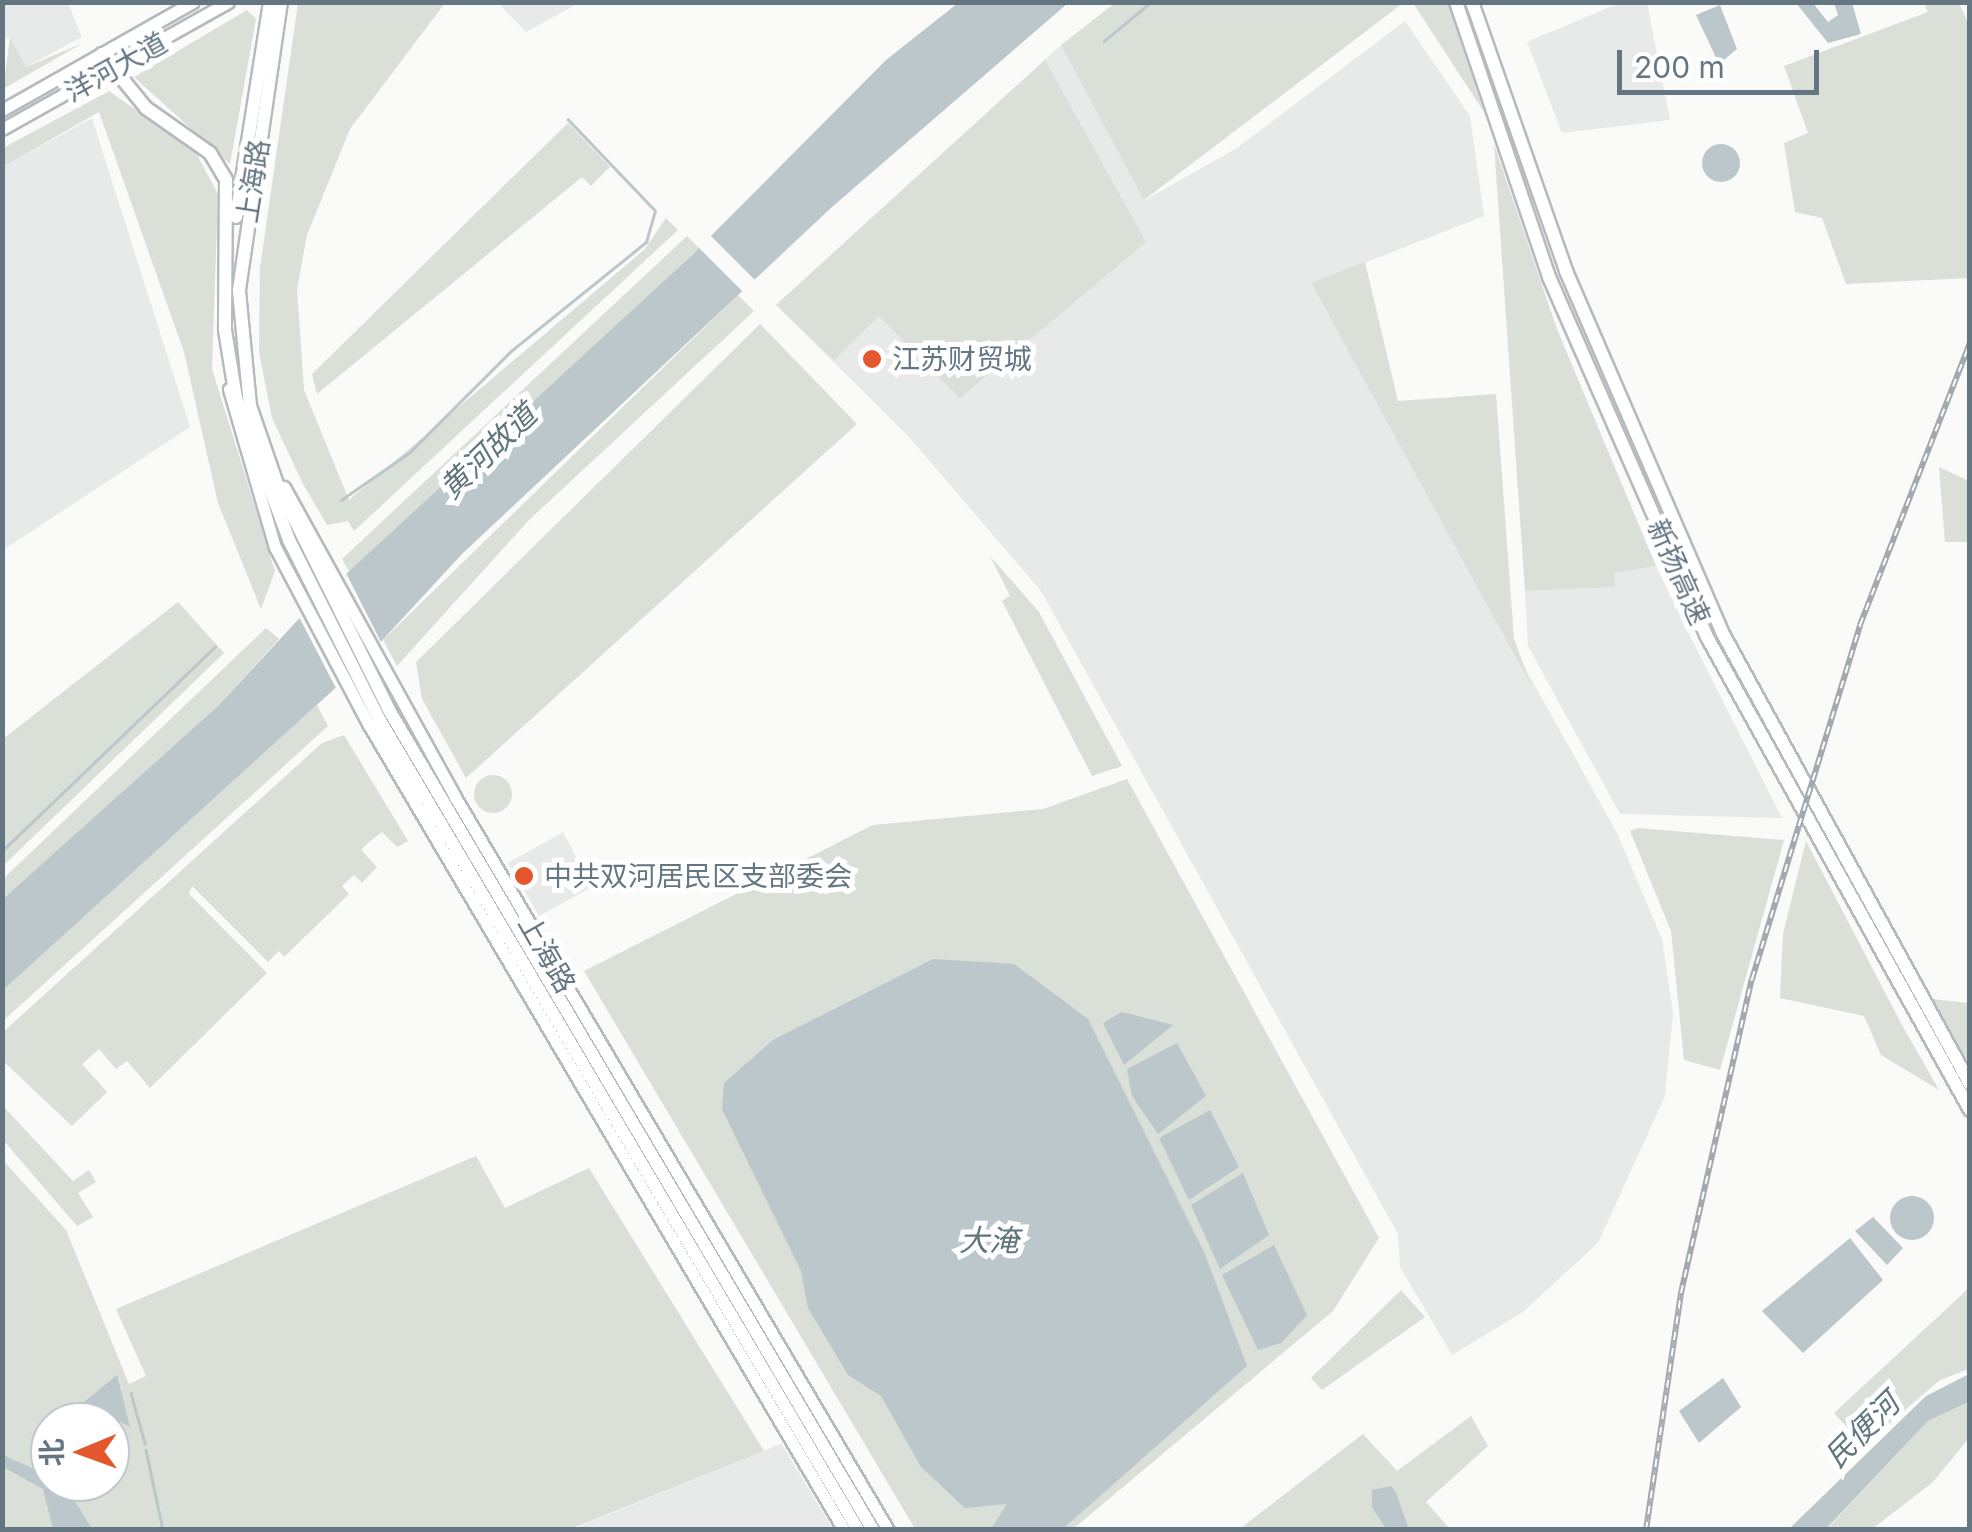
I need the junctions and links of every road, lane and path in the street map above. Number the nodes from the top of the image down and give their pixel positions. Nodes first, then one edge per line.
1 (193, 2) edge
2 (228, 2) edge
3 (270, 2) edge
4 (281, 2) edge
5 (1456, 2) edge
6 (1472, 2) edge
7 (102, 54) junction
8 (112, 70) junction
9 (2, 110) edge
10 (2, 130) edge
11 (226, 290) junction
12 (235, 360) junction
13 (300, 535) junction
14 (379, 718) junction
15 (1970, 1084) edge
16 (1970, 1110) edge
17 (832, 1473) junction
18 (844, 1530) edge
19 (858, 1530) edge
20 (873, 1530) edge
21 (888, 1530) edge

1 - 7 main road, 洋河大道
2 - 8 main road, 洋河大道
3 - 11 highway, 上海路
4 - 12 highway, 上海路
5 - 16 highway, 新扬高速
6 - 15 highway, 新扬高速
7 - 8 highway, 上海路
7 - 9 main road, 洋河大道
8 - 10 main road, 洋河大道
8 - 11 highway, 上海路
11 - 12 highway, 上海路
12 - 13 highway, 上海路
12 - 13 main road, 上海路
12 - 14 main road, 上海路
13 - 14 highway, 上海路
13 - 21 main road, 上海路
14 - 17 highway, 上海路
14 - 18 main road, 上海路
17 - 19 highway, 上海路
17 - 20 highway, 上海路

